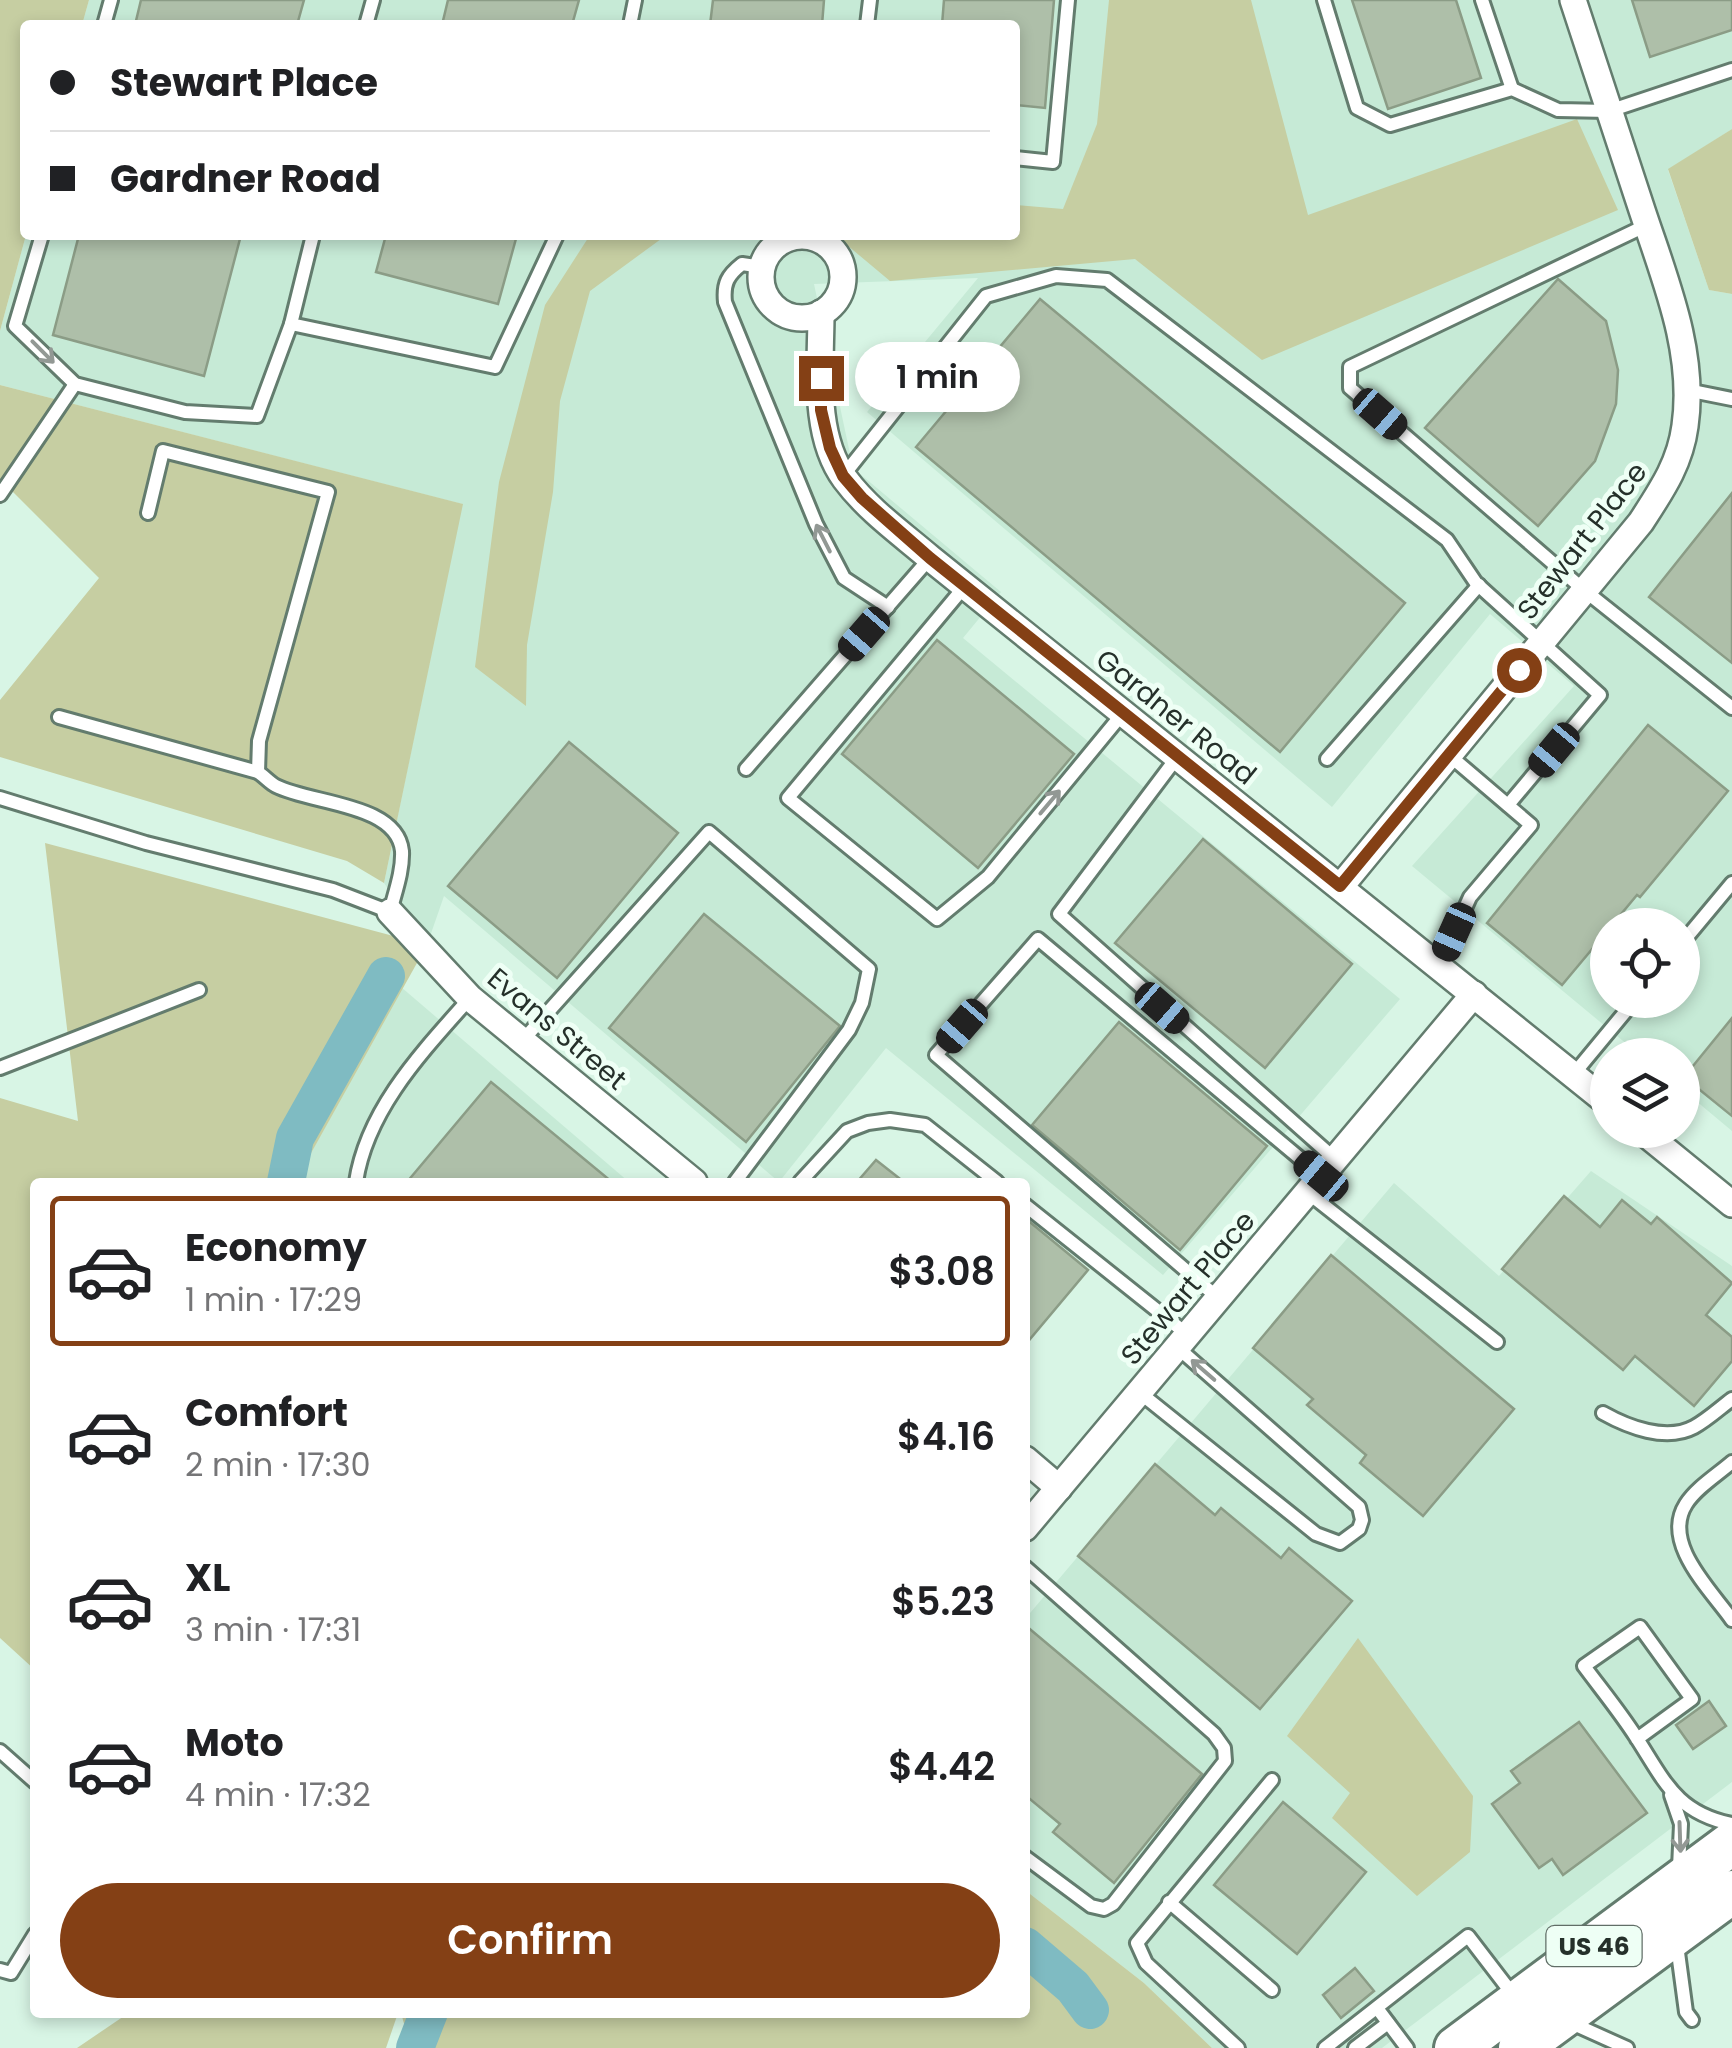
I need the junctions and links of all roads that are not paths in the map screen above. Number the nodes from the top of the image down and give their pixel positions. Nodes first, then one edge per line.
1 (1068, 0) edge
2 (1324, 0) edge
3 (1482, 0) edge
4 (1574, 0) edge
5 (1732, 70) edge
6 (1512, 90) junction
7 (1610, 111) junction
8 (1020, 159) edge
9 (1646, 224) junction
10 (41, 240) edge
11 (312, 240) edge
12 (555, 240) edge
13 (786, 240) edge
14 (814, 240) edge
15 (762, 267) junction
16 (821, 314) junction
17 (291, 324) junction
18 (75, 384) junction
19 (1688, 390) junction
20 (1732, 399) edge
21 (843, 476) junction
22 (0, 495) edge
23 (148, 513) dead end
24 (930, 558) junction
25 (964, 586) junction
26 (1479, 586) junction
27 (1584, 590) junction
28 (888, 607) junction
29 (1542, 642) junction
30 (1732, 708) edge
31 (1124, 713) junction
32 (59, 717) dead end
33 (1449, 754) junction
34 (1178, 756) junction
35 (1328, 759) dead end
36 (746, 770) dead end
37 (258, 772) junction
38 (0, 798) edge
39 (1508, 805) junction
40 (1732, 884) edge
41 (1340, 886) junction
42 (390, 912) junction
43 (1700, 922) edge
44 (1439, 966) junction
45 (200, 990) dead end
46 (1474, 994) junction
47 (470, 998) junction
48 (1620, 1018) edge
49 (523, 1040) junction
50 (0, 1068) edge
51 (1573, 1075) junction
52 (1590, 1089) edge
53 (1663, 1148) edge
54 (1321, 1176) junction
55 (357, 1178) edge
56 (689, 1178) edge
57 (737, 1178) edge
58 (804, 1178) edge
59 (992, 1178) edge
60 (1732, 1204) edge
61 (1030, 1208) edge
62 (1218, 1298) junction
63 (1182, 1341) junction
64 (1497, 1342) dead end
65 (1139, 1392) junction
66 (1732, 1399) edge
67 (1603, 1413) dead end
68 (1732, 1462) edge
69 (1030, 1463) edge
70 (1059, 1488) junction
71 (1030, 1522) edge
72 (1030, 1571) edge
73 (1732, 1620) edge
74 (1638, 1739) junction
75 (0, 1751) edge
76 (30, 1778) edge
77 (1272, 1780) dead end
78 (1668, 1788) junction
79 (1732, 1824) edge
80 (1732, 1842) edge
81 (1030, 1862) edge
82 (1672, 1887) junction
83 (1732, 1892) edge
84 (1169, 1902) junction
85 (1676, 1934) junction
86 (30, 1942) edge
87 (0, 1970) edge
88 (1272, 1990) dead end
89 (1519, 2002) junction
90 (1377, 2008) junction
91 (1560, 2018) junction
92 (1692, 2020) dead end
93 (1388, 2023) junction
94 (1238, 2048) edge
95 (1325, 2048) edge
96 (1355, 2048) edge
97 (1407, 2048) edge
98 (1456, 2048) edge
99 (1520, 2048) edge
100 (1627, 2048) edge

1 - 8 lane
2 - 6 lane
3 - 6 lane
4 - 7 street, Stewart Place
5 - 7 lane
6 - 7 lane
7 - 9 street, Stewart Place
9 - 19 street, Stewart Place
9 - 27 lane
10 -> 18 lane
11 - 17 lane
12 - 17 lane
13 - 15 street
14 - 16 street
15 - 16 street
28 -> 15 lane
16 - 21 street, Gardner Road
17 - 18 lane
18 - 22 lane
19 - 20 lane
19 - 27 street, Stewart Place
21 - 24 street, Gardner Road
21 - 26 lane
23 - 37 lane
24 - 25 street, Gardner Road
24 - 28 lane
25 - 31 street, Gardner Road
25 -> 31 lane
26 - 29 lane
26 - 35 lane
27 - 29 street, Stewart Place
27 - 30 lane
28 - 36 lane
29 - 33 street, Stewart Place
29 - 39 lane
31 - 34 street, Gardner Road
32 - 37 lane
33 - 39 lane
33 - 41 street, Stewart Place
34 - 41 street, Gardner Road
34 - 54 lane
37 - 42 lane
38 - 42 lane
39 - 44 lane
40 - 43 lane
41 - 44 street, Gardner Road
42 - 47 street, Evans Street
44 - 46 street, Gardner Road
45 - 50 lane
46 - 51 street, Gardner Road
46 - 54 street, Stewart Place
47 - 49 street, Evans Street
47 - 55 lane
48 - 51 lane
49 - 56 street, Evans Street
49 - 57 lane
51 - 52 street, Gardner Road
53 - 60 street
54 - 62 street, Stewart Place
54 - 62 lane
54 - 64 lane
58 - 59 lane
61 - 63 lane
62 - 63 street, Stewart Place
63 - 65 street, Stewart Place
65 -> 63 lane
65 - 70 street, Stewart Place
66 - 67 lane
68 - 73 lane
69 - 70 street
70 - 71 street, Stewart Place
72 - 81 lane
74 - 74 lane
74 - 78 lane
75 - 76 lane
77 - 84 lane
78 - 79 lane
78 -> 82 lane
80 - 82 highway, US 46
82 - 89 highway, US 46
83 - 85 highway, US 46
84 - 88 lane
84 - 94 lane
85 - 91 highway, US 46
85 - 92 lane
86 - 87 lane
89 - 90 lane
89 - 98 highway, US 46
90 - 93 lane
90 - 95 lane
91 - 99 highway, US 46
91 - 100 lane
93 - 96 lane
93 - 97 lane

